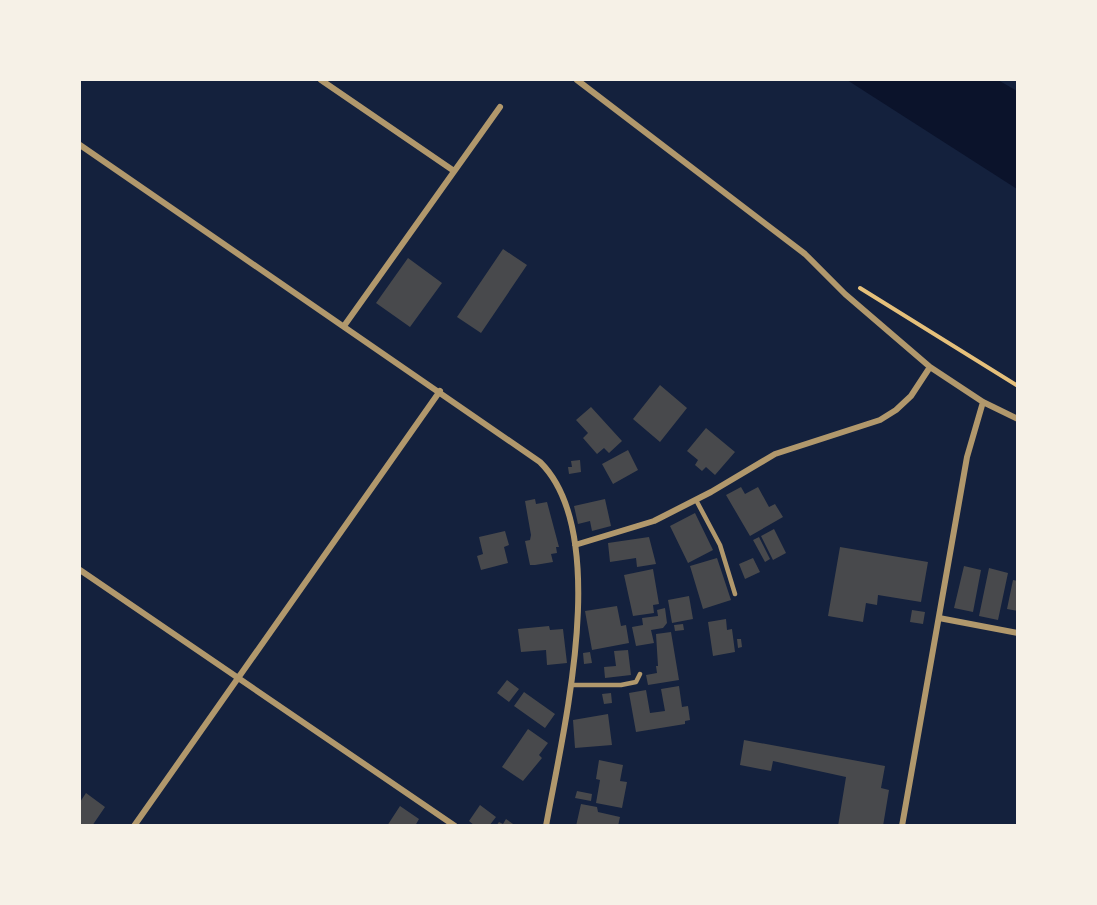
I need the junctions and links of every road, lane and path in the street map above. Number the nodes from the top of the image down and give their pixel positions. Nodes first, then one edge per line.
1 (321, 80) edge
2 (577, 80) edge
3 (500, 107) dead end
4 (80, 145) edge
5 (454, 171) junction
6 (853, 283) dead end
7 (344, 326) junction
8 (930, 367) junction
9 (1017, 386) edge
10 (440, 392) junction
11 (983, 402) junction
12 (1017, 419) edge
13 (696, 500) junction
14 (575, 545) junction
15 (80, 570) edge
16 (735, 594) dead end
17 (939, 618) junction
18 (1017, 633) edge
19 (640, 674) dead end
20 (236, 677) junction
21 (571, 685) junction
22 (134, 825) edge
23 (455, 825) edge
24 (546, 825) edge
25 (902, 825) edge

1 - 5 street
2 - 8 street
3 - 5 street
4 - 7 street
5 - 7 street
6 - 9 path
7 - 10 street
8 - 11 street
8 - 13 street
10 - 14 street
10 - 20 street
11 - 12 street
11 - 17 street
13 - 14 street
13 - 16 lane
14 - 21 street
15 - 20 street
17 - 18 street
17 - 25 street
19 - 21 lane
20 - 22 street
20 - 23 street
21 - 24 street

